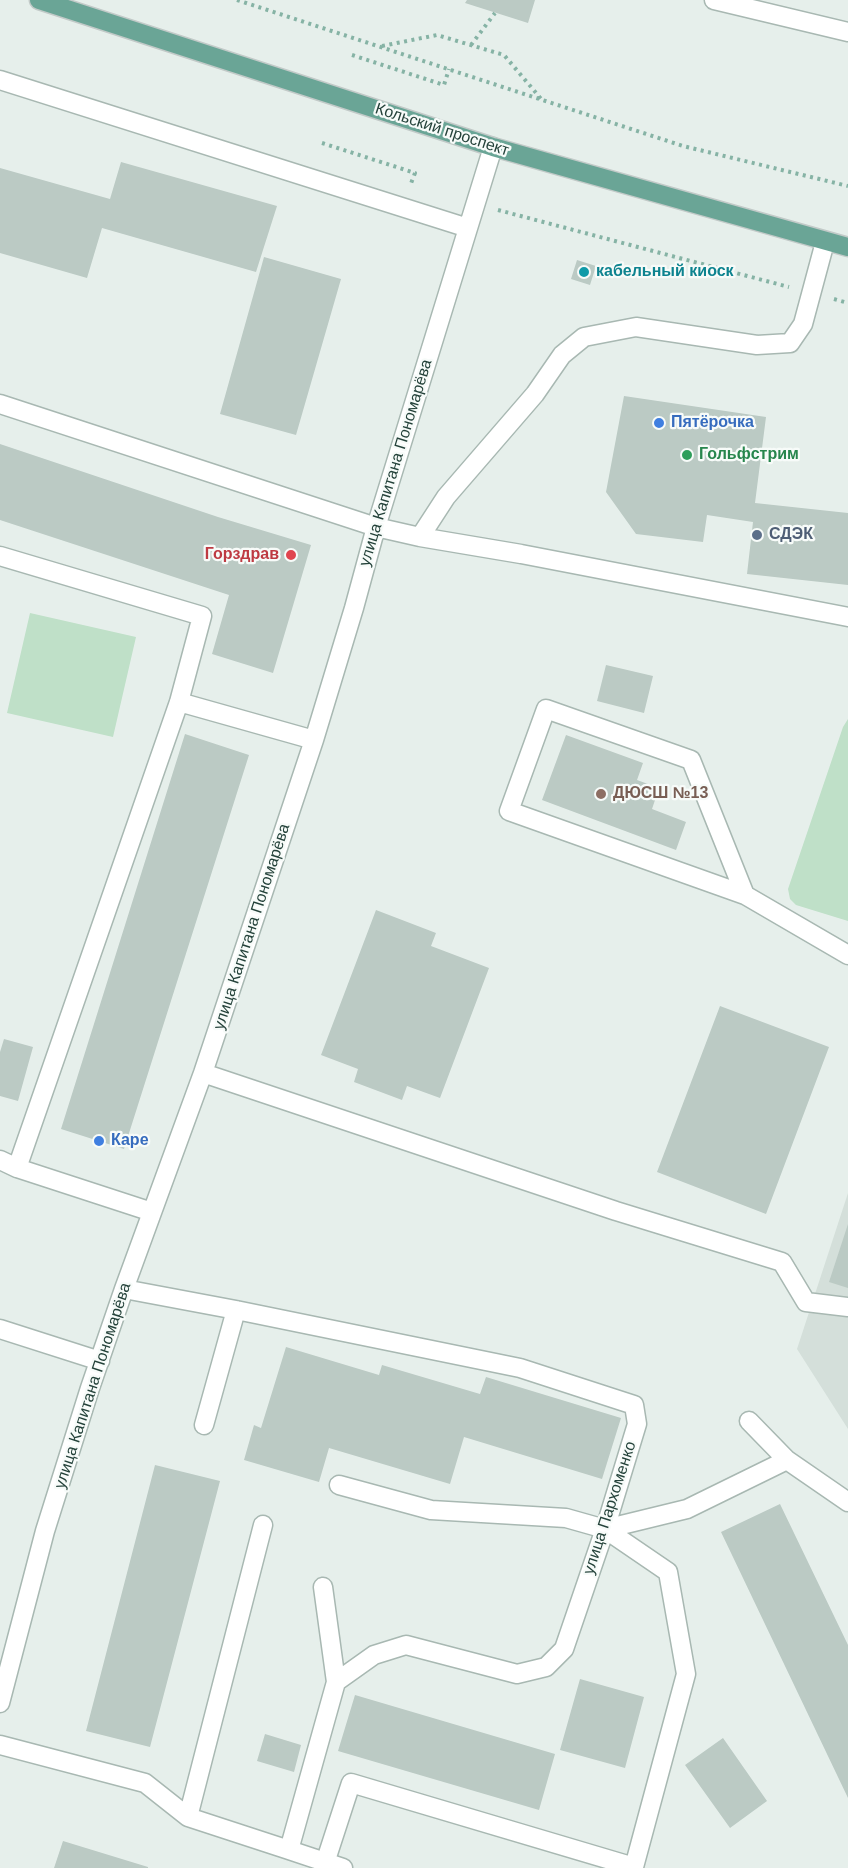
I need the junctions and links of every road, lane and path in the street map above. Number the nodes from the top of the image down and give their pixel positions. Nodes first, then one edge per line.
1 (39, 0) edge
2 (237, 0) edge
3 (714, 0) edge
4 (495, 13) dead end
5 (848, 32) edge
6 (471, 45) junction
7 (380, 47) junction
8 (352, 55) dead end
9 (449, 69) junction
10 (0, 80) edge
11 (543, 100) junction
12 (322, 143) dead end
13 (493, 147) junction
14 (414, 173) dead end
15 (410, 185) dead end
16 (848, 186) edge
17 (421, 188) dead end
18 (476, 204) junction
19 (468, 228) junction
20 (825, 242) junction
21 (848, 247) edge
22 (812, 294) junction
23 (848, 303) edge
24 (0, 404) edge
25 (376, 527) junction
26 (420, 537) junction
27 (0, 556) edge
28 (848, 617) edge
29 (179, 702) junction
30 (314, 740) junction
31 (745, 895) junction
32 (848, 955) edge
33 (203, 1073) junction
34 (0, 1160) edge
35 (17, 1167) junction
36 (153, 1212) junction
37 (124, 1289) junction
38 (848, 1307) edge
39 (236, 1310) junction
40 (0, 1329) edge
41 (100, 1360) junction
42 (749, 1421) dead end
43 (204, 1425) dead end
44 (787, 1460) junction
45 (339, 1485) dead end
46 (848, 1503) edge
47 (263, 1524) dead end
48 (605, 1529) junction
49 (323, 1587) dead end
50 (336, 1682) junction
51 (0, 1703) edge
52 (0, 1745) edge
53 (188, 1817) junction
54 (289, 1850) junction
55 (325, 1863) junction
56 (344, 1868) edge

1 - 13 main road, Кольский проспект
2 - 7 path
3 - 5 street
4 - 6 path
6 - 7 path
6 - 11 path
7 - 9 path
8 - 9 path
9 - 11 path
10 - 19 street
11 - 16 path
12 - 14 path
13 - 18 street, улица Капитана Пономарёва
13 - 20 main road, Кольский проспект
15 - 17 path
18 - 19 street, улица Капитана Пономарёва
18 - 22 path
19 - 25 street, улица Капитана Пономарёва
20 - 21 main road, Кольский проспект
20 - 22 street
22 - 23 path
22 - 26 street
24 - 25 street
25 - 26 street
25 - 30 street, улица Капитана Пономарёва
26 - 28 street
27 - 29 street
29 - 30 street
29 - 35 street
30 - 33 street, улица Капитана Пономарёва
31 - 31 street
31 - 32 street
33 - 36 street, улица Капитана Пономарёва
33 - 38 street
34 - 35 street
35 - 36 street
36 - 37 street, улица Капитана Пономарёва
37 - 39 street, улица Пархоменко
37 - 41 street, улица Капитана Пономарёва
39 - 43 street
39 - 48 street, улица Пархоменко
40 - 41 street
41 - 51 street, улица Капитана Пономарёва
42 - 44 street
44 - 46 street
44 - 48 street
45 - 48 street
47 - 53 street
48 - 50 street, улица Пархоменко
48 - 55 street
49 - 50 street
50 - 54 street
52 - 53 street
53 - 54 street
54 - 55 street
55 - 56 street

